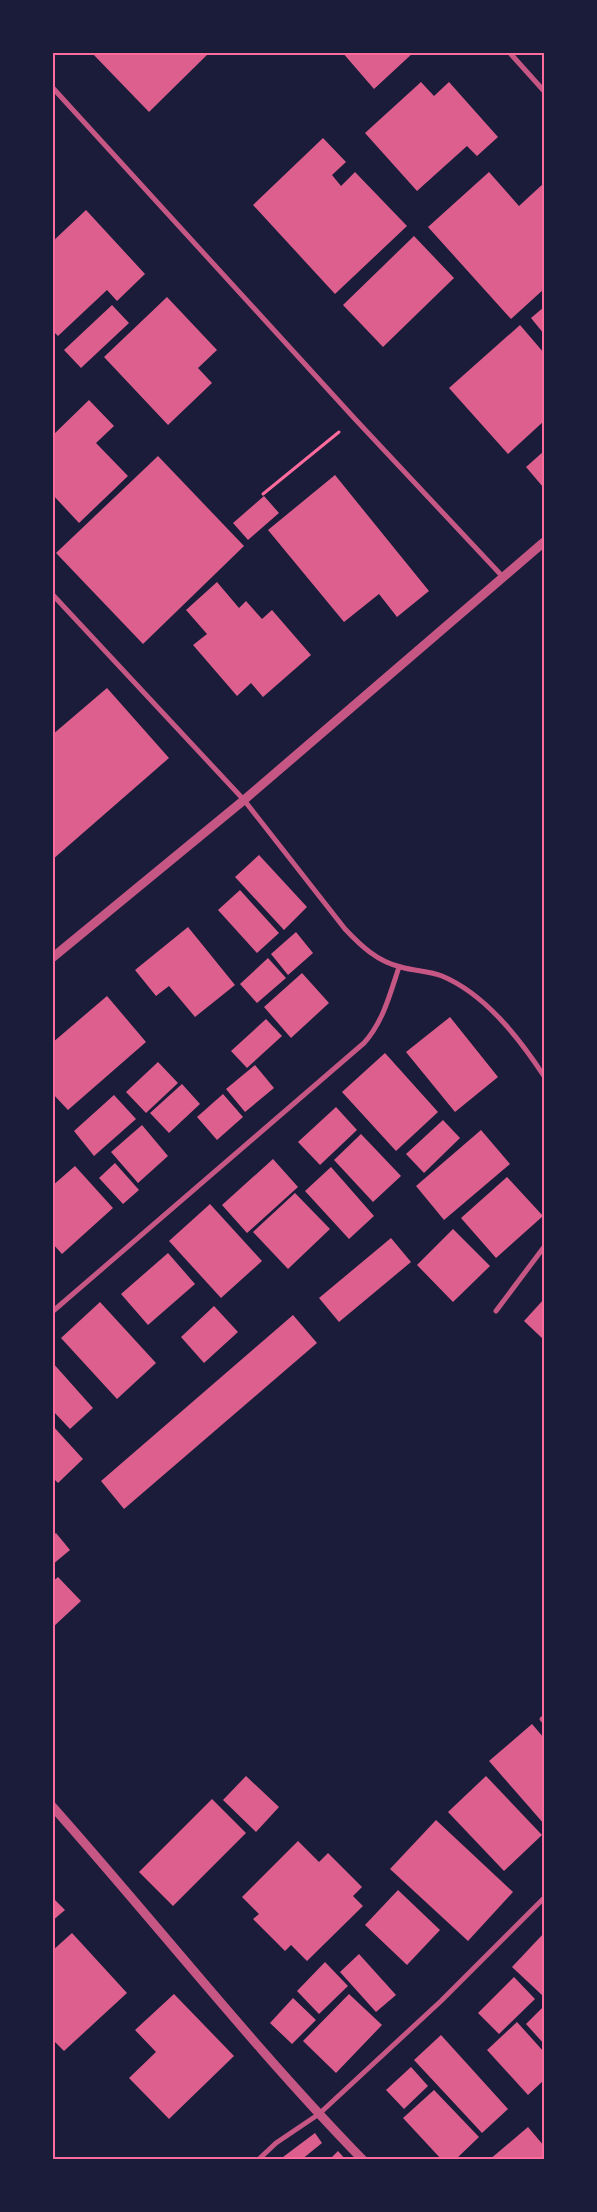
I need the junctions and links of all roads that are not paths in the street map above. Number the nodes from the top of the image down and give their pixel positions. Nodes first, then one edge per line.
1 (509, 52) edge
2 (52, 87) edge
3 (544, 91) edge
4 (544, 542) edge
5 (503, 577) junction
6 (52, 594) edge
7 (244, 800) junction
8 (52, 958) edge
9 (399, 967) junction
10 (544, 1076) edge
11 (544, 1248) edge
12 (496, 1311) dead end
13 (52, 1312) edge
14 (52, 1806) edge
15 (544, 1898) edge
16 (318, 2114) junction
17 (258, 2160) edge
18 (363, 2160) edge

1 - 3 street
2 - 5 street
4 - 5 street
5 - 7 street
6 - 7 street
7 - 8 street
7 - 9 street
9 - 10 street
9 - 13 street
11 - 12 street
14 - 16 street
15 - 16 street
16 - 17 street
16 - 18 street

